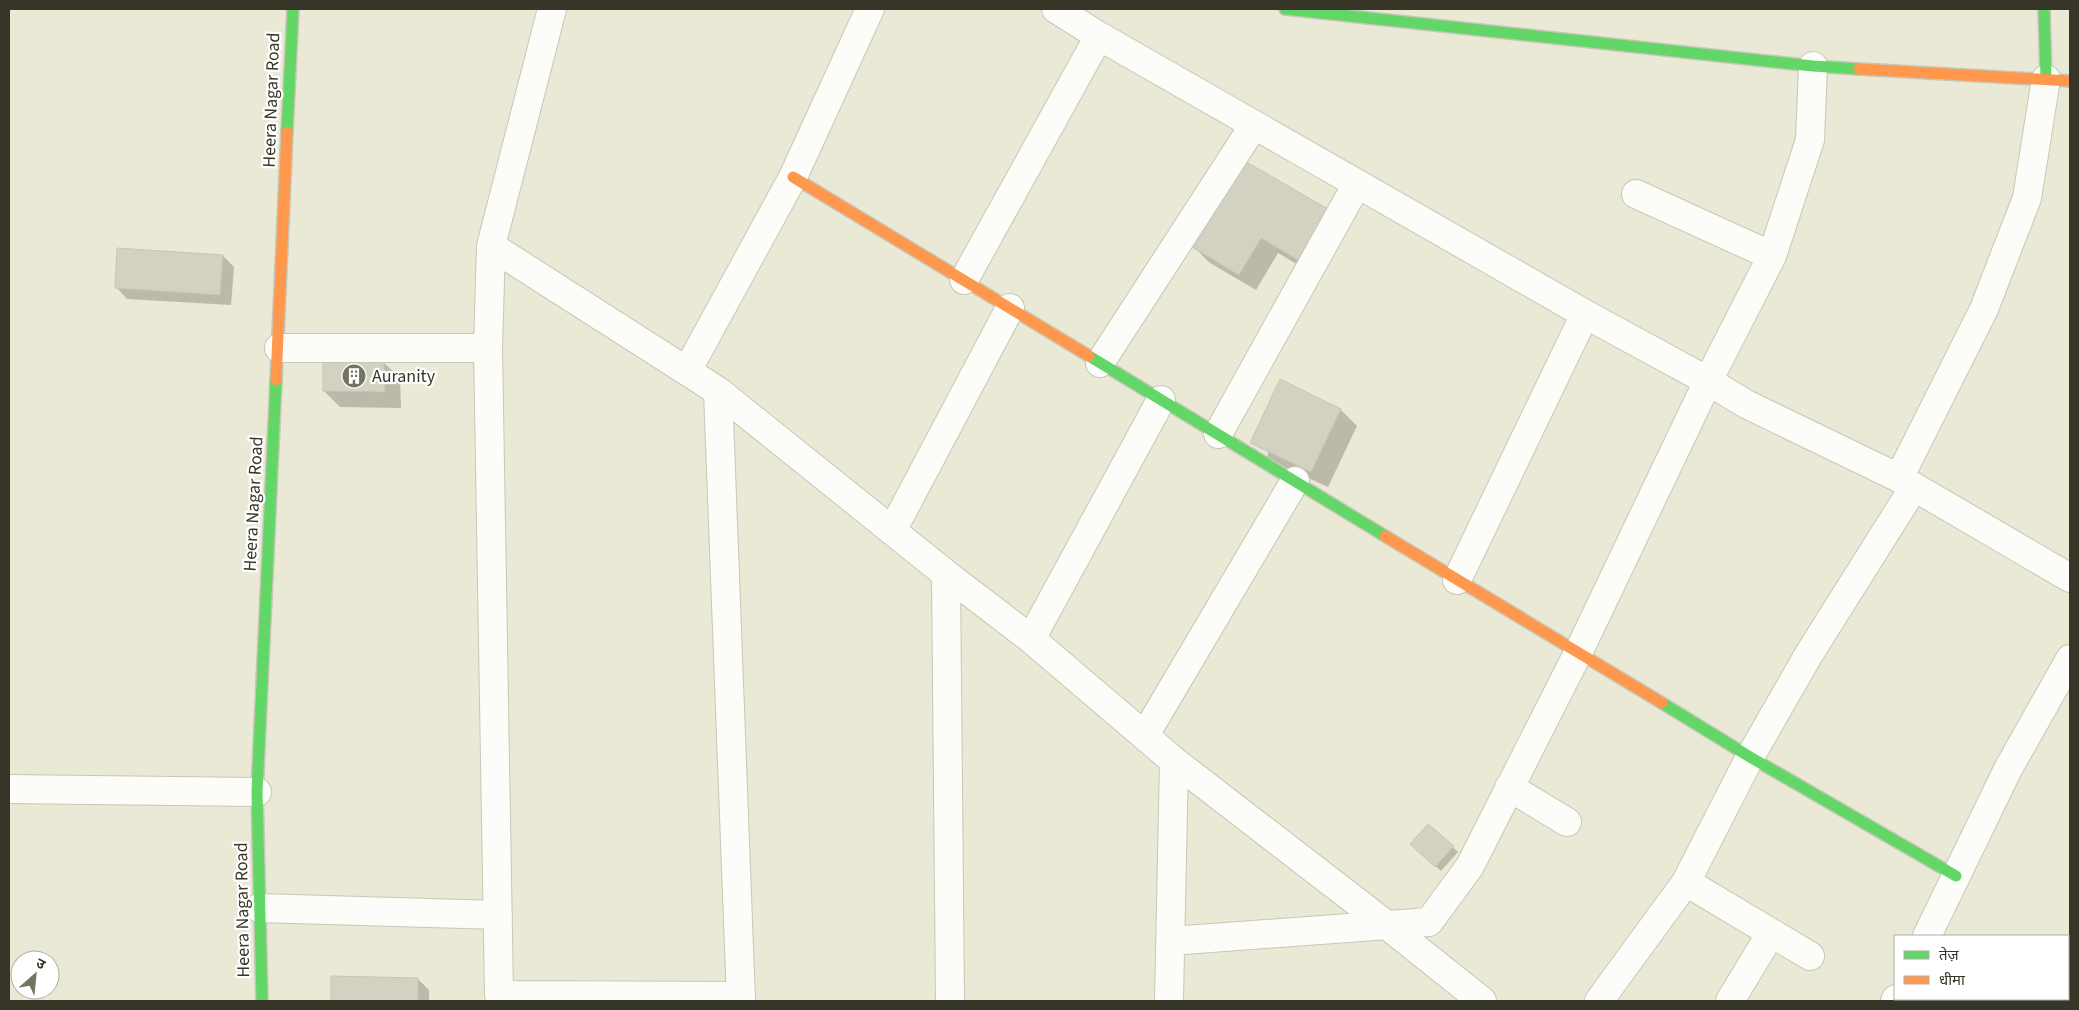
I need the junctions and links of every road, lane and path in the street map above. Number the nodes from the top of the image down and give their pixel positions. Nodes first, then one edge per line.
1 (293, 9) edge
2 (552, 9) edge
3 (870, 9) edge
4 (1056, 9) edge
5 (1285, 9) edge
6 (2044, 9) edge
7 (1099, 36) junction
8 (1813, 66) junction
9 (2058, 80) edge
10 (1254, 125) junction
11 (793, 176) junction
12 (1357, 184) junction
13 (1636, 194) dead end
14 (491, 246) junction
15 (1772, 256) junction
16 (964, 280) junction
17 (1010, 308) junction
18 (1585, 314) junction
19 (279, 348) junction
20 (488, 348) junction
21 (1100, 363) junction
22 (687, 371) junction
23 (1708, 381) junction
24 (718, 391) junction
25 (1161, 400) junction
26 (1218, 434) junction
27 (1295, 481) junction
28 (1907, 482) junction
29 (892, 532) junction
30 (946, 574) junction
31 (2070, 578) edge
32 (1457, 580) junction
33 (1031, 638) junction
34 (1578, 653) junction
35 (2070, 659) edge
36 (1145, 735) junction
37 (1750, 757) junction
38 (1174, 761) junction
39 (1509, 787) junction
40 (9, 789) edge
41 (257, 792) junction
42 (1567, 822) dead end
43 (1956, 876) junction
44 (1686, 882) junction
45 (259, 908) junction
46 (498, 915) junction
47 (1388, 926) junction
48 (1771, 933) junction
49 (1927, 935) edge
50 (1171, 941) junction
51 (1810, 956) dead end
52 (741, 998) edge
53 (262, 1001) edge
54 (950, 1001) edge
55 (1169, 1001) edge
56 (1482, 1001) edge
57 (1599, 1001) edge
58 (1730, 1001) edge

1 - 19 street, Heera Nagar Road
2 - 14 street
3 - 11 street
4 - 7 street
5 - 8 street
6 - 9 street
7 - 10 street
7 - 16 street
8 - 9 street
8 - 15 street
9 - 28 street
10 - 12 street
10 - 21 street
11 - 16 street
11 - 22 street
12 - 18 street
12 - 26 street
13 - 15 street
14 - 20 street
14 - 22 street
15 - 23 street
16 - 17 street
17 - 21 street
17 - 29 street
18 - 23 street
18 - 32 street
19 - 20 street
19 - 41 street, Heera Nagar Road
20 - 46 street
21 - 25 street
22 - 24 street
23 - 28 street
23 - 34 street
24 - 29 street
24 - 52 street
25 - 26 street
25 - 33 street
26 - 27 street
27 - 32 street
27 - 36 street
28 - 31 street
28 - 37 street
29 - 30 street
30 - 33 street
30 - 54 street
32 - 34 street
33 - 36 street
34 - 37 street
34 - 39 street
35 - 43 street
36 - 38 street
37 - 43 street
37 - 44 street
38 - 47 street
38 - 50 street
39 - 42 street
39 - 47 street
40 - 41 street
41 - 45 street, Heera Nagar Road
43 - 49 street
44 - 48 street
44 - 57 street
45 - 46 street
45 - 53 street, Heera Nagar Road
46 - 52 street
47 - 50 street
47 - 56 street
48 - 51 street
48 - 58 street
50 - 55 street

